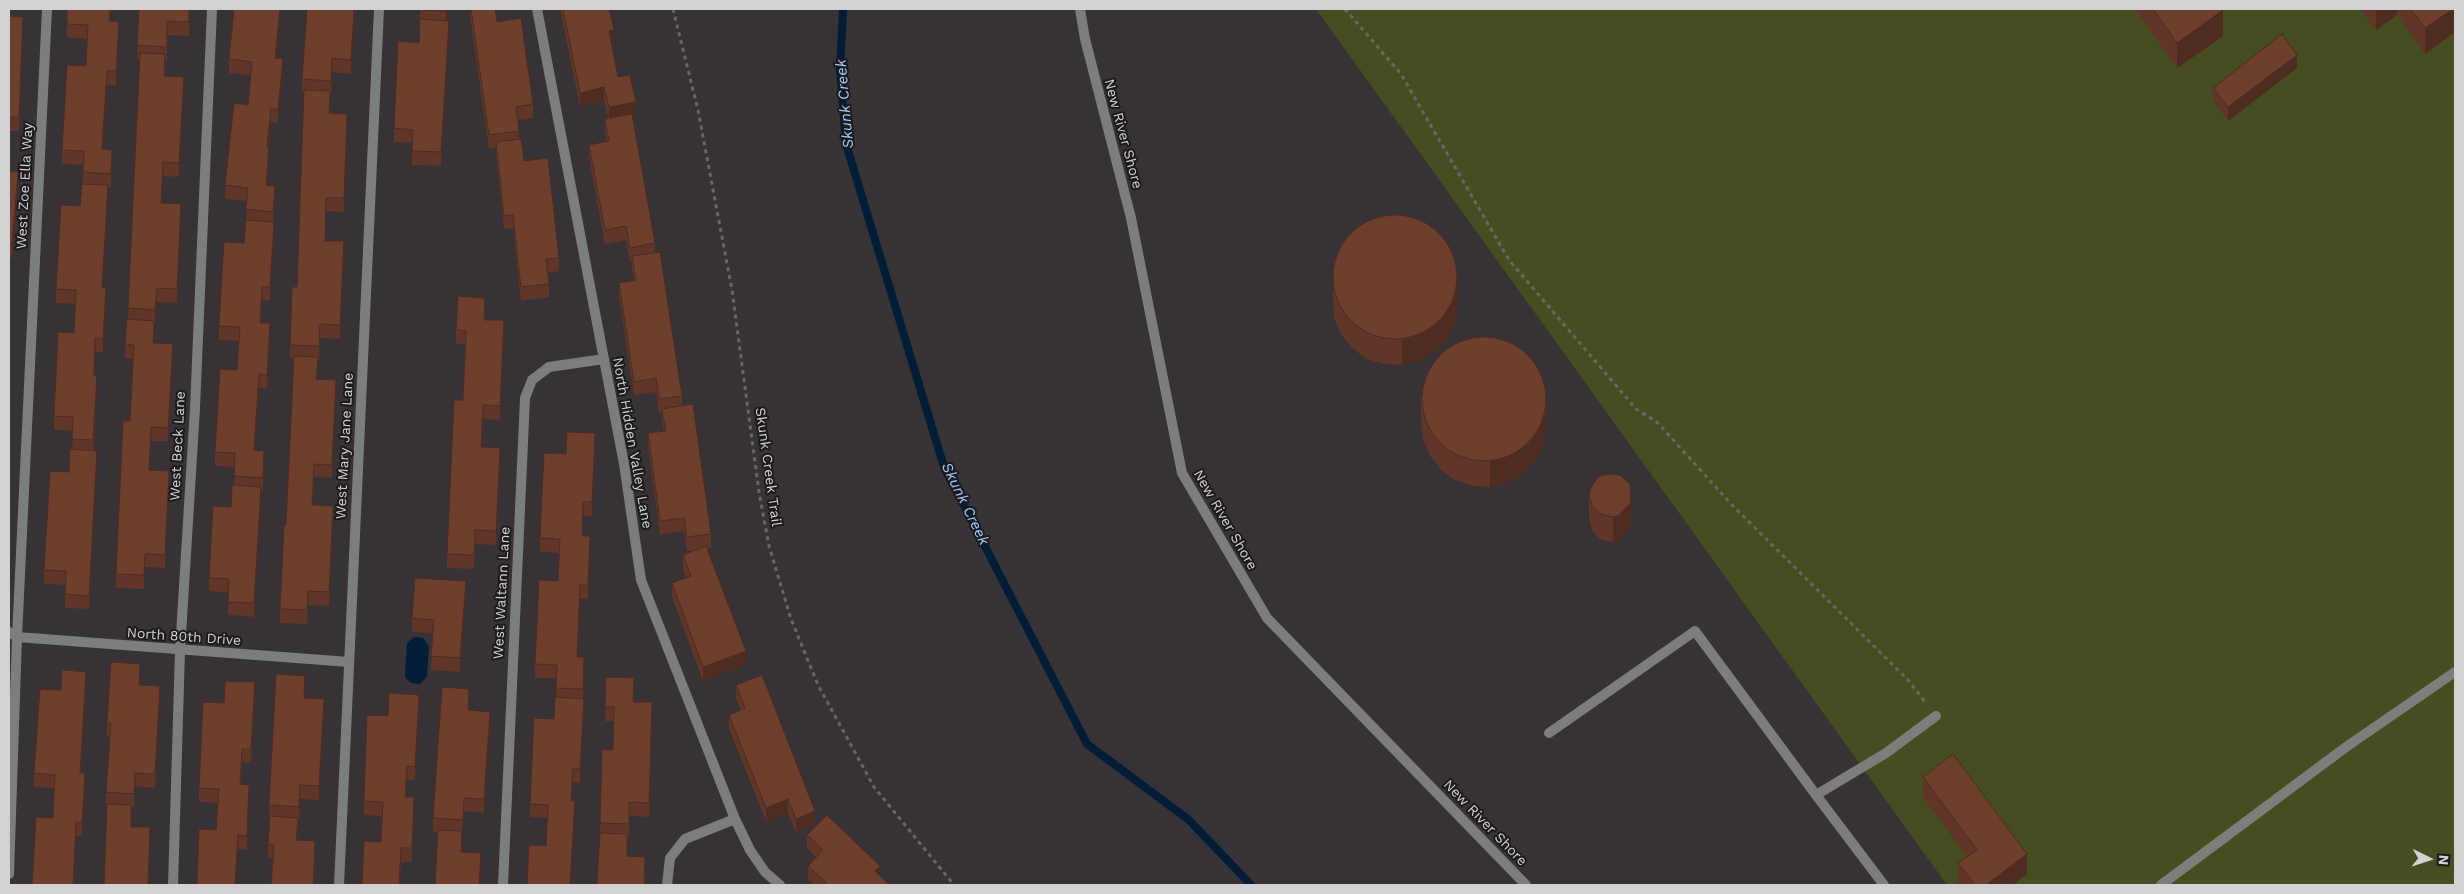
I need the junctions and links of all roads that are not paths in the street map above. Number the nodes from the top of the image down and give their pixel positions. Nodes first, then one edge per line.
1 (47, 9) edge
2 (212, 9) edge
3 (379, 9) edge
4 (537, 9) edge
5 (1080, 9) edge
6 (604, 359) junction
7 (12, 636) edge
8 (180, 651) junction
9 (349, 662) junction
10 (2455, 672) edge
11 (1936, 716) road end
12 (1549, 734) dead end
13 (1816, 795) junction
14 (735, 819) junction
15 (9, 874) edge
16 (173, 885) edge
17 (339, 885) edge
18 (503, 885) edge
19 (668, 885) edge
20 (780, 885) edge
21 (1526, 885) edge
22 (1884, 885) edge
23 (2161, 885) edge

1 - 7 street, West Zoe Ella Way
2 - 8 street, West Beck Lane
3 - 9 street, West Mary Jane Lane
4 - 6 street, North Hidden Valley Lane
5 - 21 street, New River Shore
6 - 14 street, North Hidden Valley Lane
6 - 18 street, West Waltann Lane
7 - 8 street, North 80th Drive
7 - 15 street, West Zoe Ella Way
8 - 9 street, North 80th Drive
8 - 16 street, West Beck Lane
9 - 17 street, West Mary Jane Lane
10 - 23 street
11 - 13 street
12 - 13 street
13 - 22 street
14 - 19 street
14 - 20 street, North Hidden Valley Lane

